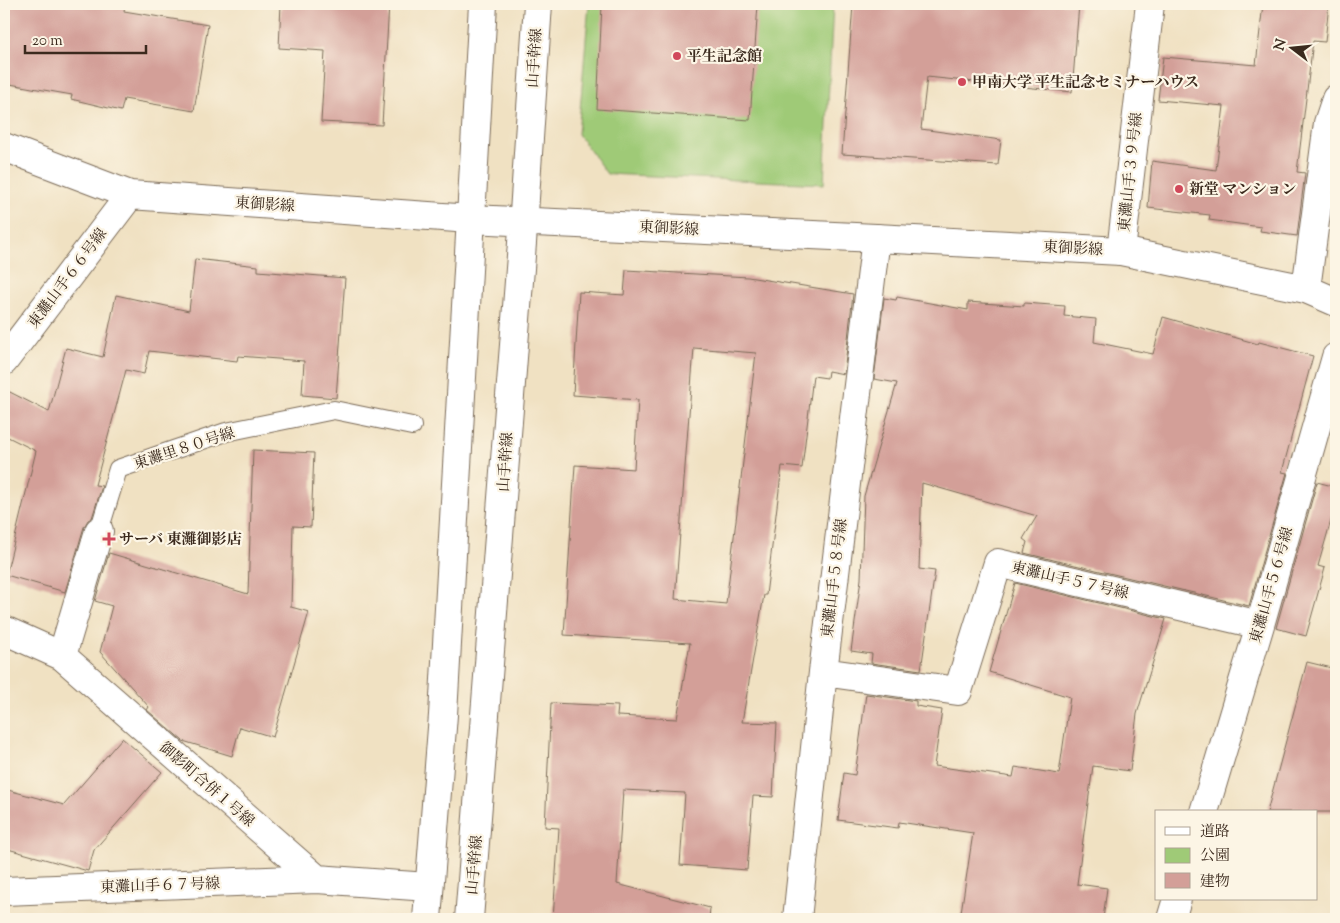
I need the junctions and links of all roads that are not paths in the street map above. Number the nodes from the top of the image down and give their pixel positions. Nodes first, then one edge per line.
1 (483, 4) edge
2 (538, 4) edge
3 (1150, 4) edge
4 (1336, 99) edge
5 (4, 147) edge
6 (130, 195) junction
7 (471, 219) junction
8 (524, 222) junction
9 (876, 238) junction
10 (1122, 250) junction
11 (1306, 289) junction
12 (1336, 302) edge
13 (1336, 357) edge
14 (4, 362) edge
15 (412, 426) dead end
16 (99, 532) joint
17 (1260, 625) junction
18 (4, 630) edge
19 (62, 656) junction
20 (823, 672) junction
21 (1205, 810) edge
22 (317, 879) junction
23 (428, 887) junction
24 (4, 892) edge
25 (1177, 900) edge
26 (427, 919) edge
27 (469, 919) edge
28 (796, 919) edge
29 (1171, 919) edge

1 - 7 street
2 - 8 street, 山手幹線
3 - 10 street, 東灘山手３９号線
4 - 11 street
5 - 6 street, 東御影線
6 - 7 street, 東御影線
6 - 14 street, 東灘山手６６号線
7 - 8 street, 東御影線
7 - 23 street
8 - 9 street, 東御影線
8 - 27 street, 山手幹線
9 - 10 street, 東御影線
9 - 20 street, 東灘山手５８号線
10 - 11 street, 東御影線
11 - 12 street, 東御影線
13 - 17 street, 東灘山手５６号線
15 - 16 lane, 東灘里８０号線
16 - 19 street, 東灘里８０号線
17 - 20 street, 東灘山手５７号線
17 - 21 street, 東灘山手５６号線
18 - 19 street, 御影町合併１号線
19 - 22 street, 御影町合併１号線
20 - 28 street, 東灘山手５８号線
22 - 23 street
22 - 24 street, 東灘山手６７号線
23 - 26 street
25 - 29 street

